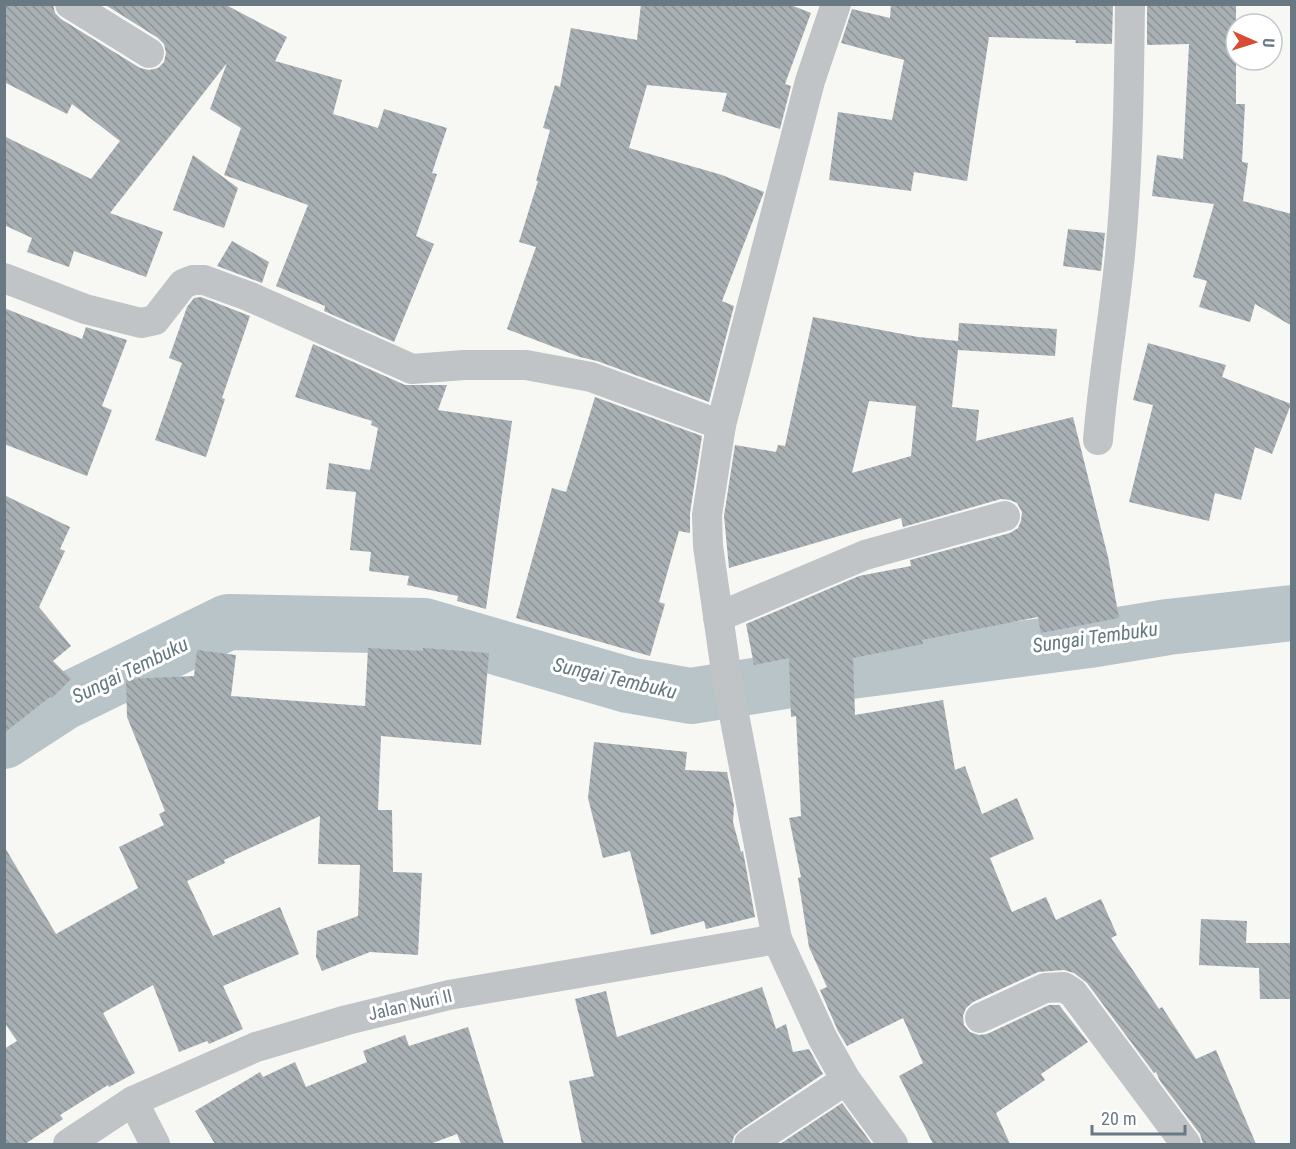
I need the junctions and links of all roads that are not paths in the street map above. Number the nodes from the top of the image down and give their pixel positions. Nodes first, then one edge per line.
1 (70, 4) edge
2 (836, 4) edge
3 (1130, 4) edge
4 (149, 53) dead end
5 (4, 278) edge
6 (721, 425) junction
7 (1098, 440) dead end
8 (1005, 516) dead end
9 (718, 617) junction
10 (777, 939) junction
11 (980, 1018) dead end
12 (846, 1080) junction
13 (133, 1101) junction
14 (68, 1144) edge
15 (155, 1144) edge
16 (750, 1144) edge
17 (893, 1144) edge
18 (1185, 1144) edge

1 - 4 street
2 - 6 street
3 - 7 street
5 - 6 street
6 - 9 street
8 - 9 street
9 - 10 street
10 - 12 street
10 - 13 street, Jalan Nuri II
11 - 18 street
12 - 16 street
12 - 17 street
13 - 14 street, Jalan Nuri II
13 - 15 street

